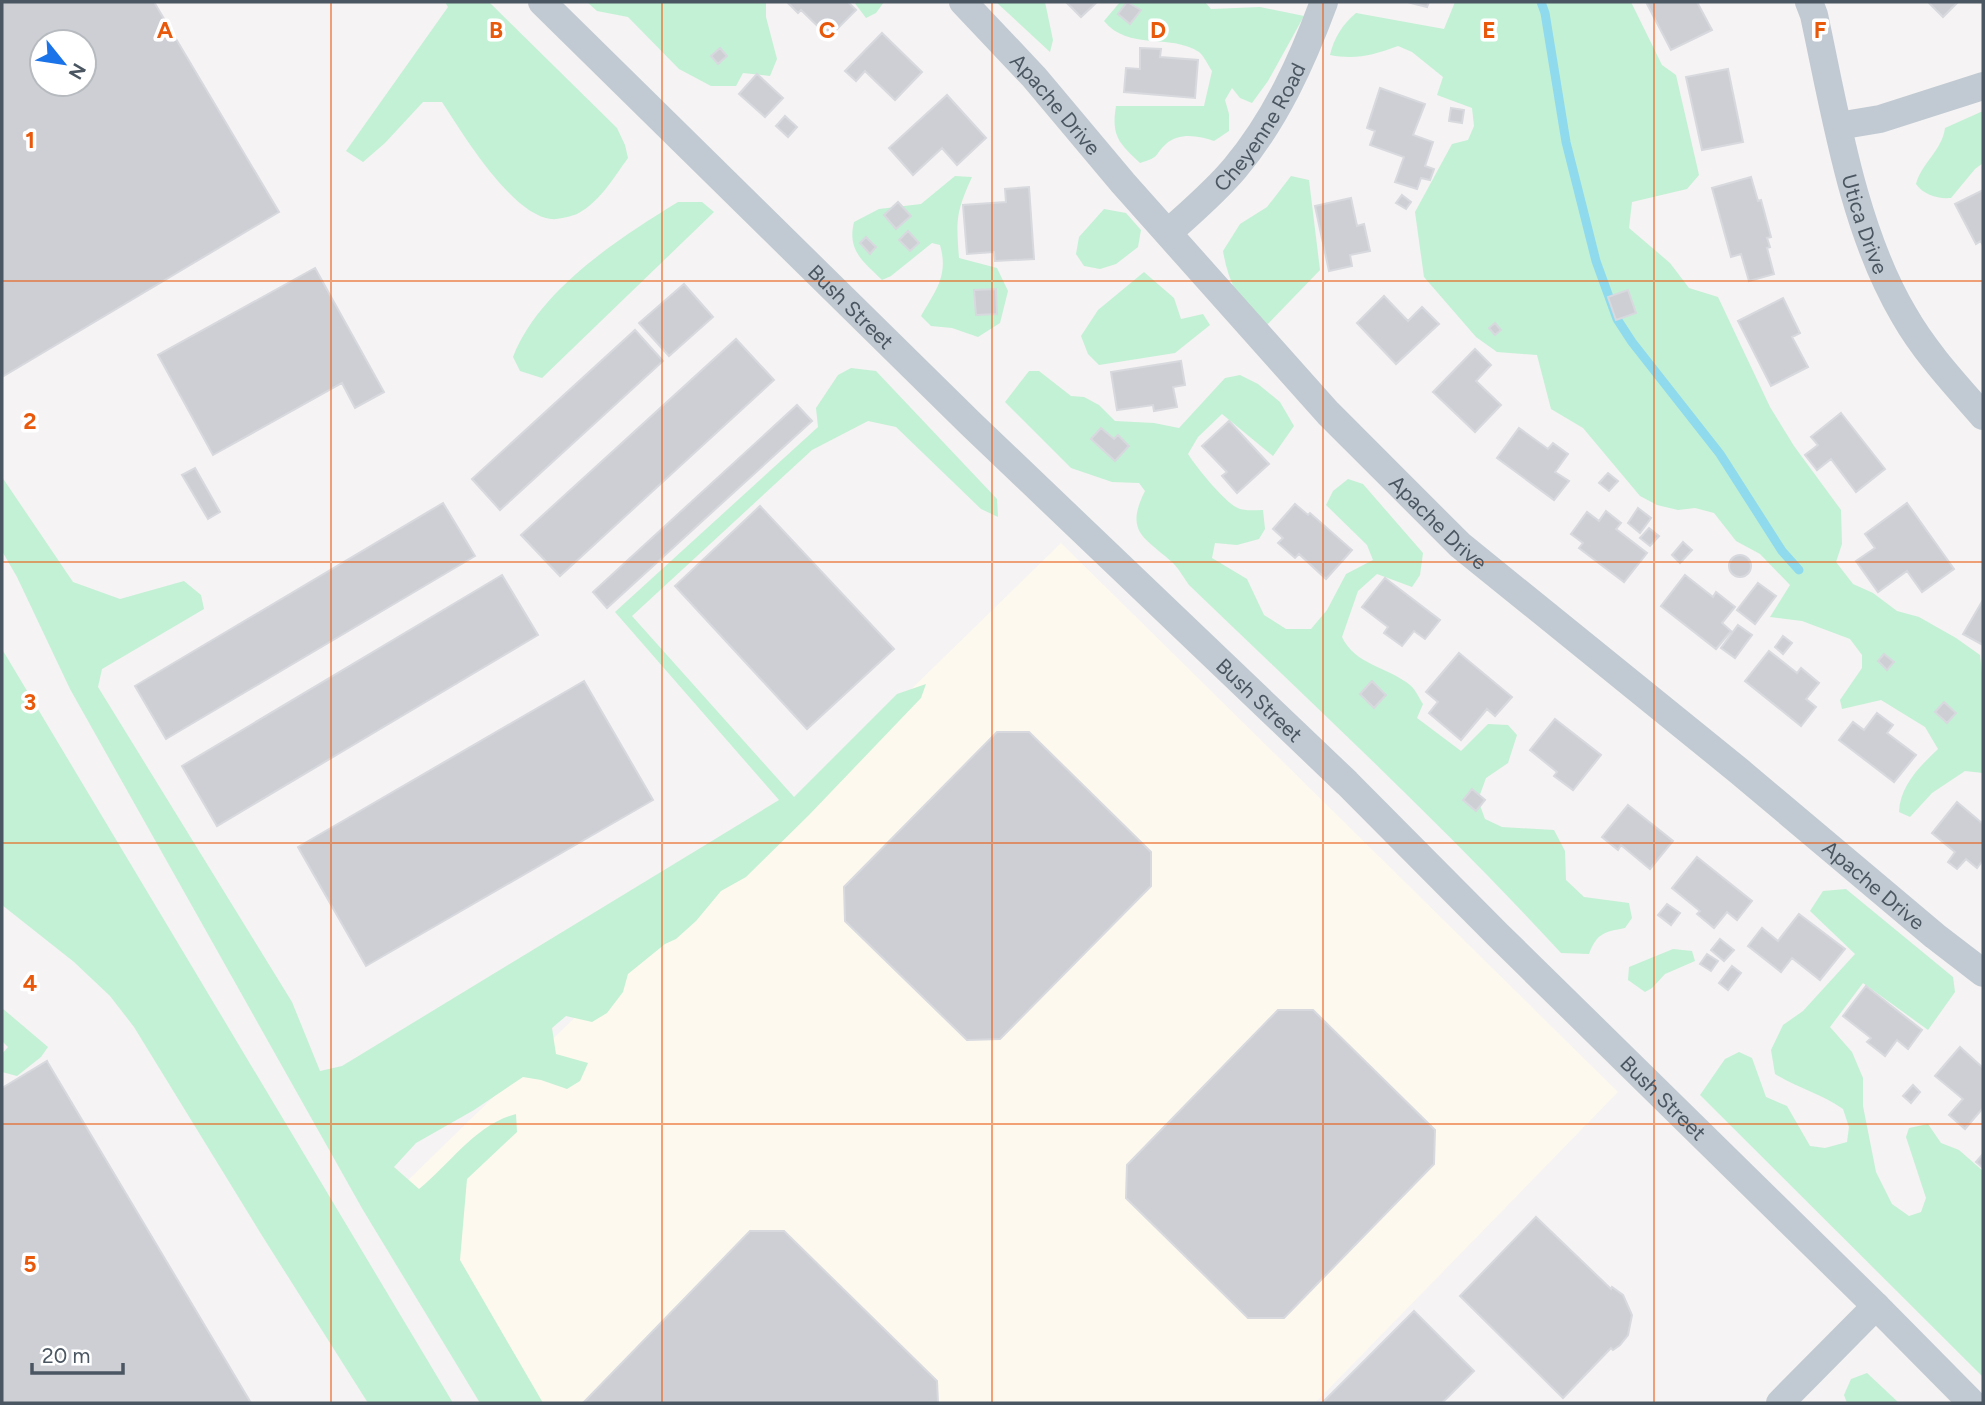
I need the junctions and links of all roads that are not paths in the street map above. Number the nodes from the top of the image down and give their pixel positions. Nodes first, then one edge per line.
1 (542, 2) edge
2 (962, 2) edge
3 (1324, 2) edge
4 (1809, 2) edge
5 (1983, 86) edge
6 (1838, 126) junction
7 (1169, 232) junction
8 (1983, 416) edge
9 (1983, 972) edge
10 (1876, 1306) junction
11 (1780, 1403) edge
12 (1972, 1403) edge

1 - 10 street, Bush Street
2 - 7 street, Apache Drive
3 - 7 street, Cheyenne Road
4 - 6 street, Utica Drive
5 - 6 street
6 - 8 street, Utica Drive
7 - 9 street, Apache Drive
10 - 11 street
10 - 12 street, Bush Street

